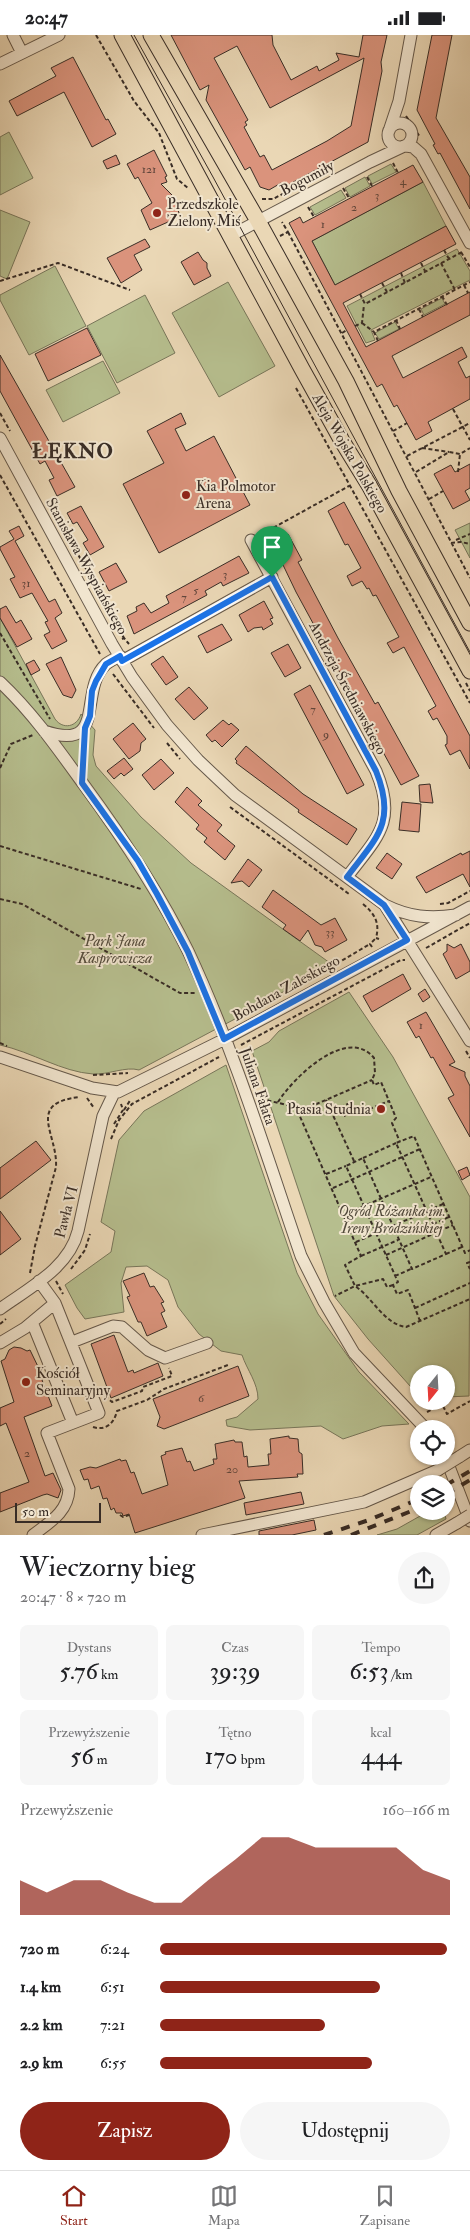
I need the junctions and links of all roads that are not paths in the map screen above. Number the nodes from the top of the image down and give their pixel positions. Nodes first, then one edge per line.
1 (12, 35) edge
2 (59, 35) edge
3 (122, 35) edge
4 (151, 35) edge
5 (411, 35) edge
6 (22, 53) junction
7 (0, 65) edge
8 (403, 105) junction
9 (410, 128) junction
10 (389, 134) junction
11 (405, 146) junction
12 (370, 162) junction
13 (258, 221) junction
14 (230, 236) junction
15 (470, 243) edge
16 (0, 438) edge
17 (251, 540) road end
18 (272, 577) junction
19 (470, 623) edge
20 (121, 658) junction
21 (470, 671) edge
22 (0, 682) edge
23 (42, 731) junction
24 (347, 877) junction
25 (379, 901) junction
26 (470, 907) edge
27 (456, 915) junction
28 (407, 940) junction
29 (224, 1039) junction
30 (470, 1041) edge
31 (0, 1057) edge
32 (114, 1093) junction
33 (37, 1276) junction
34 (55, 1303) junction
35 (0, 1309) edge
36 (32, 1322) junction
37 (72, 1342) junction
38 (0, 1343) edge
39 (207, 1343) dead end
40 (417, 1420) edge
41 (79, 1421) junction
42 (470, 1450) edge
43 (448, 1465) edge
44 (470, 1515) edge
45 (470, 1521) edge
46 (33, 1535) edge
47 (202, 1535) edge
48 (436, 1535) edge

1 - 6 street
2 - 6 street
3 - 14 main road, Aleja Wojska Polskiego
4 - 13 main road, Aleja Wojska Polskiego
5 - 8 street, Bogumiły
6 - 7 street
8 - 9 street
8 - 10 street, Bogumiły
9 - 10 street
9 - 11 street
10 - 11 street
10 - 12 street, Bogumiły
11 - 12 street, Bogumiły
11 - 15 street
12 - 13 street, Bogumiły
13 - 14 street
13 - 19 main road, Aleja Wojska Polskiego
14 - 21 main road, Aleja Wojska Polskiego
16 - 20 street, Stanisława Wyspiańskiego
17 - 18 street, Andrzeja Średniawskiego
18 - 20 street
18 - 24 street, Andrzeja Średniawskiego
20 - 23 street
20 - 24 street, Stanisława Wyspiańskiego
22 - 23 street, Juliana Fałata
23 - 29 street, Juliana Fałata
24 - 25 street, Stanisława Wyspiańskiego
25 - 27 street, Stanisława Wyspiańskiego
25 - 28 street, Stanisława Wyspiańskiego
26 - 27 street, Bohdana Zaleskiego
27 - 28 street, Bohdana Zaleskiego
28 - 29 street, Bohdana Zaleskiego
28 - 30 street, Stanisława Wyspiańskiego
29 - 32 street, Bohdana Zaleskiego
29 - 40 street, Juliana Fałata
31 - 32 street
32 - 33 street, Pawła VI
33 - 34 street
33 - 35 street, Pawła VI
34 - 36 street
34 - 37 street
36 - 38 street
36 - 41 street
37 - 39 street
37 - 41 street
41 - 46 street
42 - 47 street, bridge
43 - 45 street
44 - 48 street, bridge

